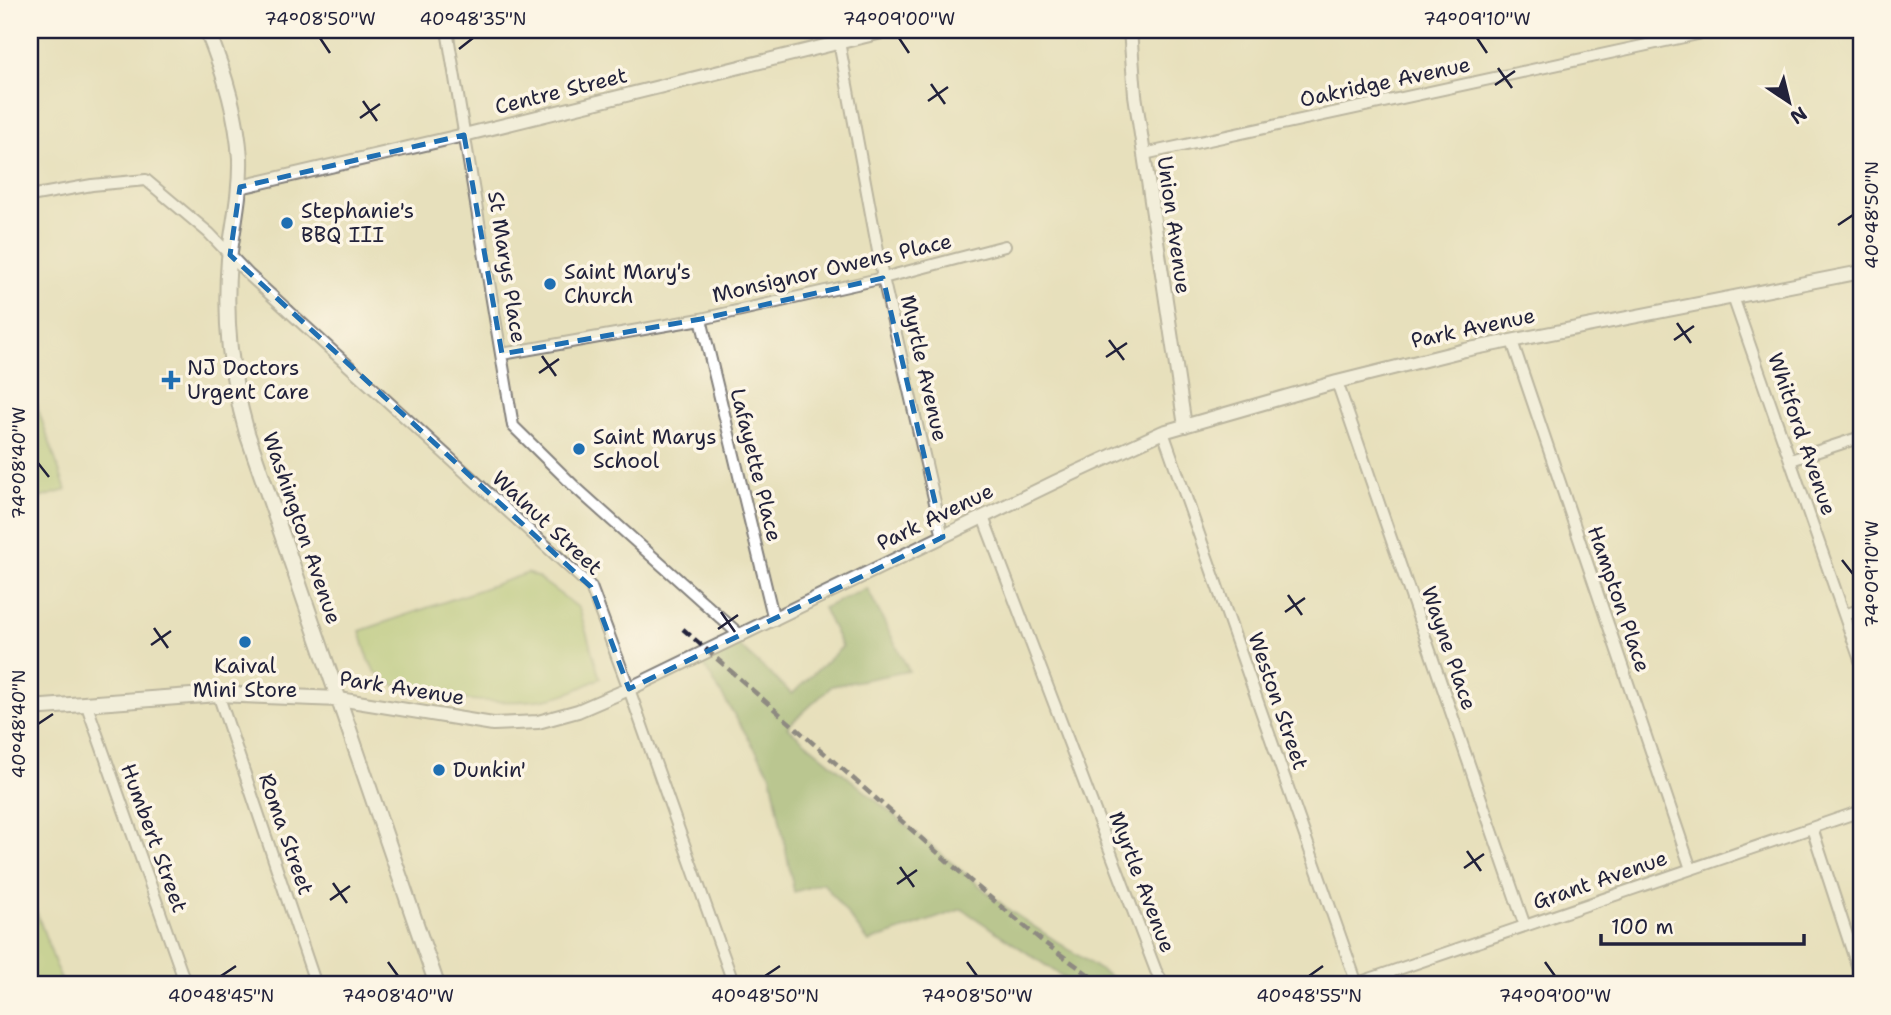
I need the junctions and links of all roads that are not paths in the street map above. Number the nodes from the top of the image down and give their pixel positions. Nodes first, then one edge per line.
1 (207, 30) edge
2 (447, 30) edge
3 (890, 30) edge
4 (1129, 30) edge
5 (1716, 30) edge
6 (839, 42) junction
7 (464, 135) junction
8 (1144, 154) junction
9 (240, 187) junction
10 (30, 196) edge
11 (1005, 246) dead end
12 (230, 255) junction
13 (1861, 272) edge
14 (883, 278) junction
15 (1733, 297) junction
16 (701, 319) junction
17 (1512, 341) junction
18 (502, 354) junction
19 (1337, 382) junction
20 (1185, 426) junction
21 (1163, 432) junction
22 (1861, 437) edge
23 (1791, 460) junction
24 (983, 517) junction
25 (943, 537) junction
26 (1861, 609) edge
27 (1845, 615) junction
28 (774, 620) junction
29 (741, 636) junction
30 (1861, 663) edge
31 (629, 689) junction
32 (218, 694) junction
33 (339, 699) junction
34 (86, 703) junction
35 (30, 708) edge
36 (1861, 811) edge
37 (1812, 828) junction
38 (1691, 869) junction
39 (1525, 926) junction
40 (1861, 978) edge
41 (1354, 984) edge
42 (186, 985) edge
43 (316, 985) edge
44 (438, 985) edge
45 (734, 985) edge
46 (1164, 985) edge

1 - 9 main road, Washington Avenue
2 - 7 street, St Marys Place
3 - 6 street, Centre Street
4 - 8 street, Union Avenue
5 - 8 street, Oakridge Avenue
6 - 7 street, Centre Street
6 - 14 street, Myrtle Avenue
7 - 9 street, Centre Street
7 - 18 street, St Marys Place
8 - 20 street, Union Avenue
9 - 12 main road, Washington Avenue
10 - 12 street, Walnut Street
11 - 14 street, Monsignor Owens Place
12 - 31 street, Walnut Street
12 - 33 main road, Washington Avenue
13 - 15 street, Park Avenue
14 - 16 street, Monsignor Owens Place
14 - 25 street, Myrtle Avenue
15 - 17 street, Park Avenue
15 - 23 street, Whitford Avenue
16 - 18 street, Monsignor Owens Place
16 - 28 street, Lafayette Place
17 - 19 street, Park Avenue
17 - 38 street, Hampton Place
18 - 29 street, St Marys Place
19 - 20 street, Park Avenue
19 - 39 street, Wayne Place
20 - 21 street, Park Avenue
21 - 24 street, Park Avenue
21 - 41 street, Weston Street
22 - 23 street
23 - 27 street, Whitford Avenue
24 - 25 street, Park Avenue
24 - 46 street, Myrtle Avenue
25 - 28 street, Park Avenue
26 - 27 street
27 - 30 street, Whitford Avenue
28 - 29 street, Park Avenue
29 - 31 street, Park Avenue
31 - 33 street, Park Avenue
31 - 45 street, Walnut Street
32 - 33 main road, Park Avenue
32 - 34 main road, Park Avenue
32 - 43 street, Roma Street
33 - 44 main road, Washington Avenue
34 - 35 main road, Park Avenue
34 - 42 street, Humbert Street
36 - 37 street, Grant Avenue
37 - 38 street, Grant Avenue
37 - 40 street
38 - 39 street, Grant Avenue
39 - 41 street, Grant Avenue

